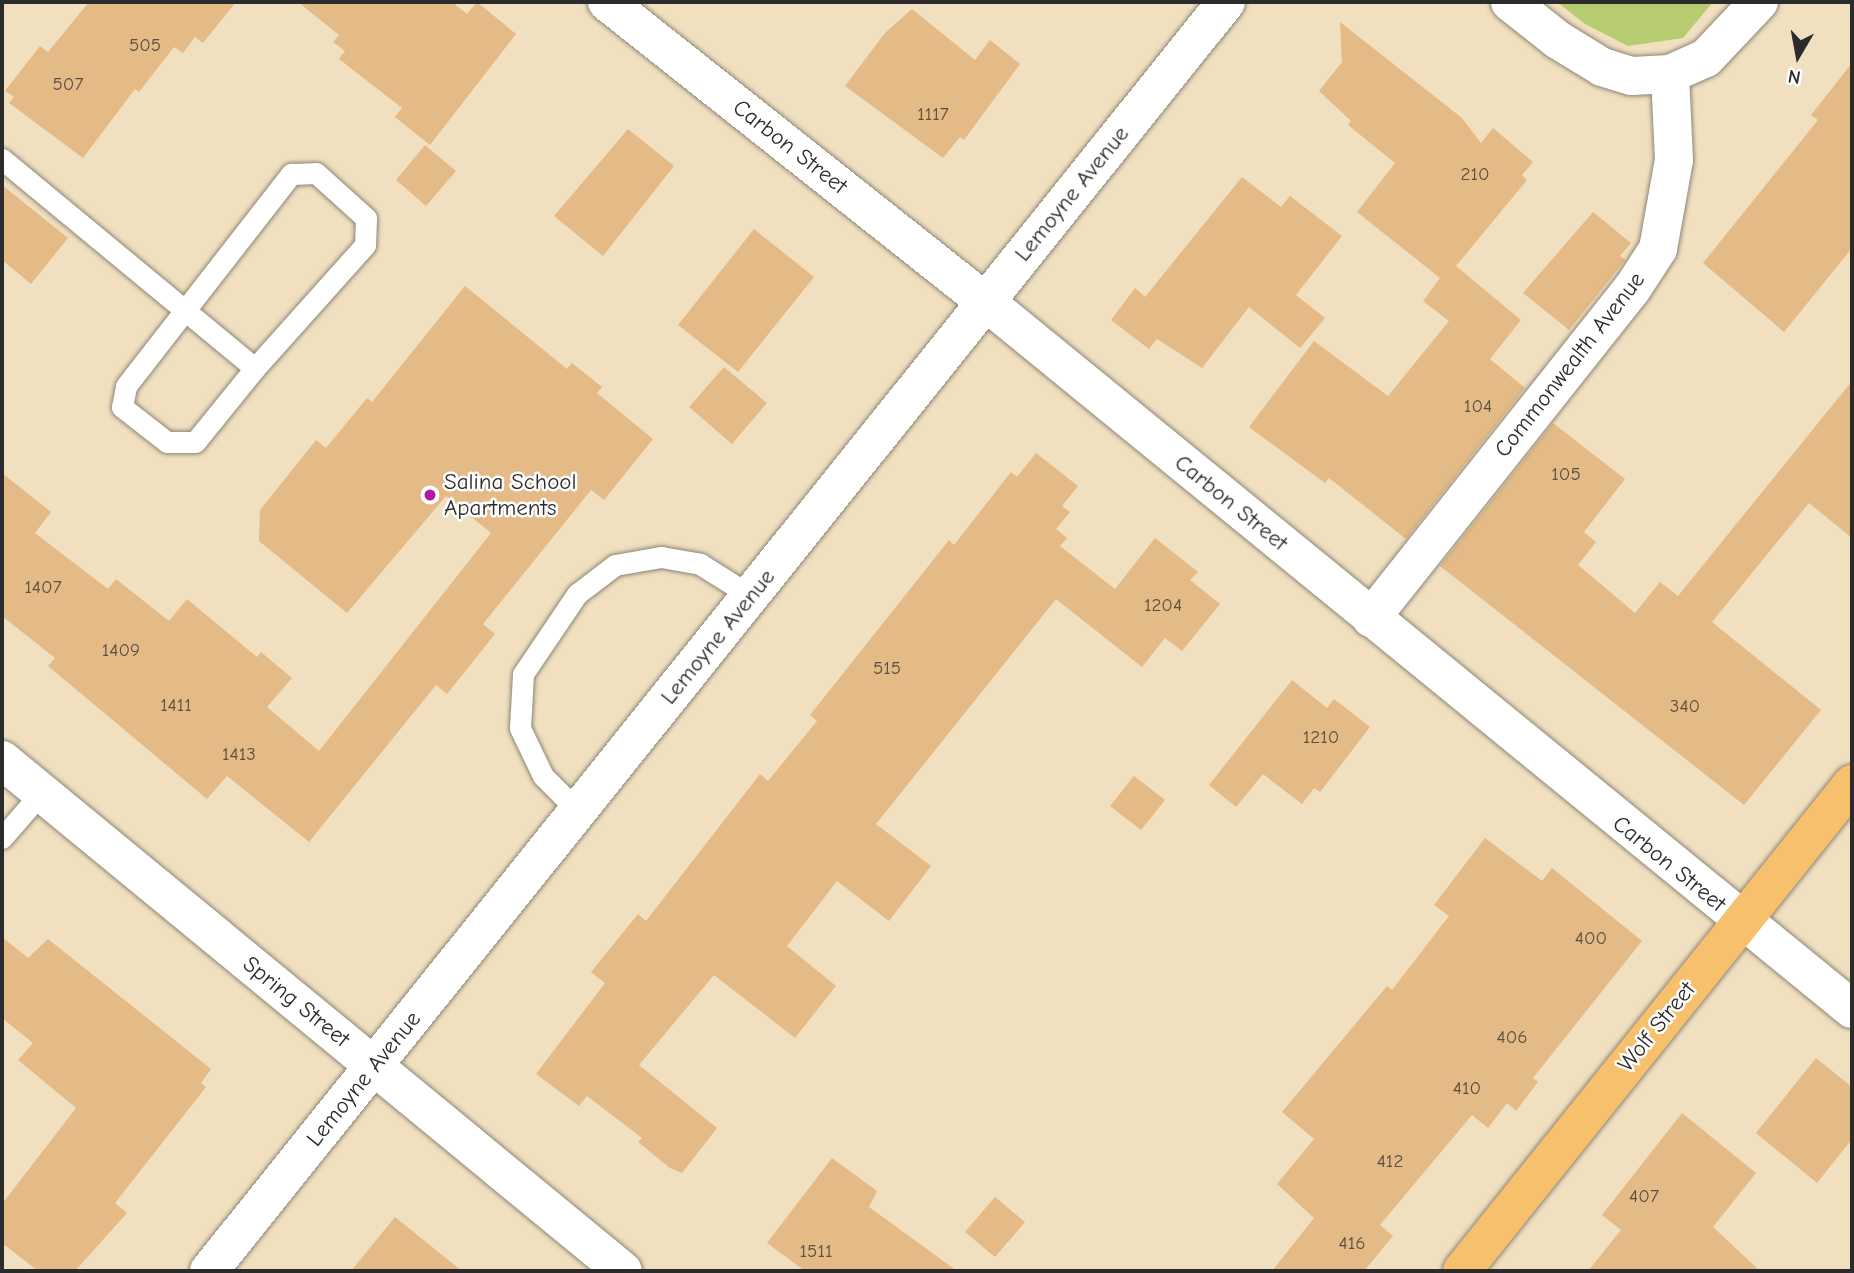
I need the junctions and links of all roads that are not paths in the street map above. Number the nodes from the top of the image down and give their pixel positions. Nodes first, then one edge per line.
1 (1226, 2) edge
2 (1510, 2) edge
3 (1759, 2) edge
4 (614, 4) edge
5 (1670, 74) junction
6 (2, 159) edge
7 (986, 302) junction
8 (183, 308) junction
9 (254, 368) junction
10 (751, 596) junction
11 (1371, 618) junction
12 (2, 760) edge
13 (1852, 784) edge
14 (41, 793) junction
15 (578, 811) junction
16 (2, 838) edge
17 (1741, 922) junction
18 (1852, 1009) edge
19 (374, 1066) junction
20 (209, 1271) edge
21 (623, 1271) edge
22 (1462, 1271) edge

1 - 7 street, Lemoyne Avenue
2 - 5 street
3 - 5 street
4 - 7 street, Carbon Street
5 - 11 street, Commonwealth Avenue
6 - 8 lane
7 - 10 street, Lemoyne Avenue
7 - 11 street, Carbon Street
8 - 9 lane
8 - 9 lane
8 - 9 lane
10 - 15 street, Lemoyne Avenue
10 - 15 lane
11 - 17 street, Carbon Street
12 - 14 street, Spring Street
13 - 17 main road, Wolf Street
14 - 16 lane
14 - 19 street, Spring Street
15 - 19 street, Lemoyne Avenue
17 - 18 street, Carbon Street
17 - 22 main road, Wolf Street
19 - 20 street, Lemoyne Avenue
19 - 21 street, Spring Street

